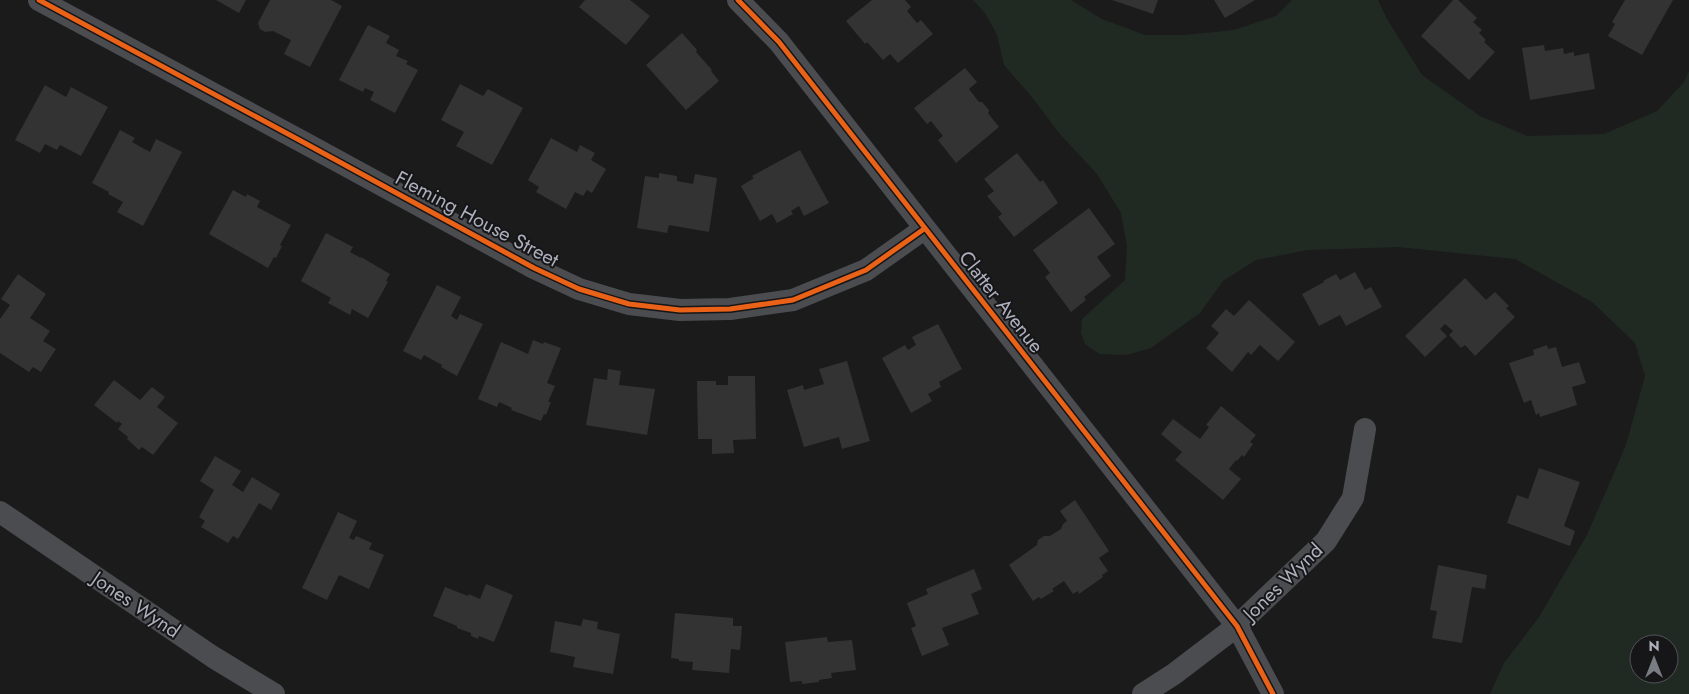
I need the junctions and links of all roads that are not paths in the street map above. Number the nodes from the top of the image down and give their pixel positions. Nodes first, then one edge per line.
1 (39, 0) edge
2 (738, 0) edge
3 (924, 229) junction
4 (1365, 429) dead end
5 (0, 512) edge
6 (1237, 626) junction
7 (274, 694) edge
8 (1143, 694) edge
9 (1273, 694) edge

1 - 3 street, Fleming House Street
2 - 3 street, Clatter Avenue
3 - 6 street, Clatter Avenue
4 - 6 street, Jones Wynd
5 - 7 street, Jones Wynd
6 - 8 street, Jones Wynd
6 - 9 street, Clatter Avenue

